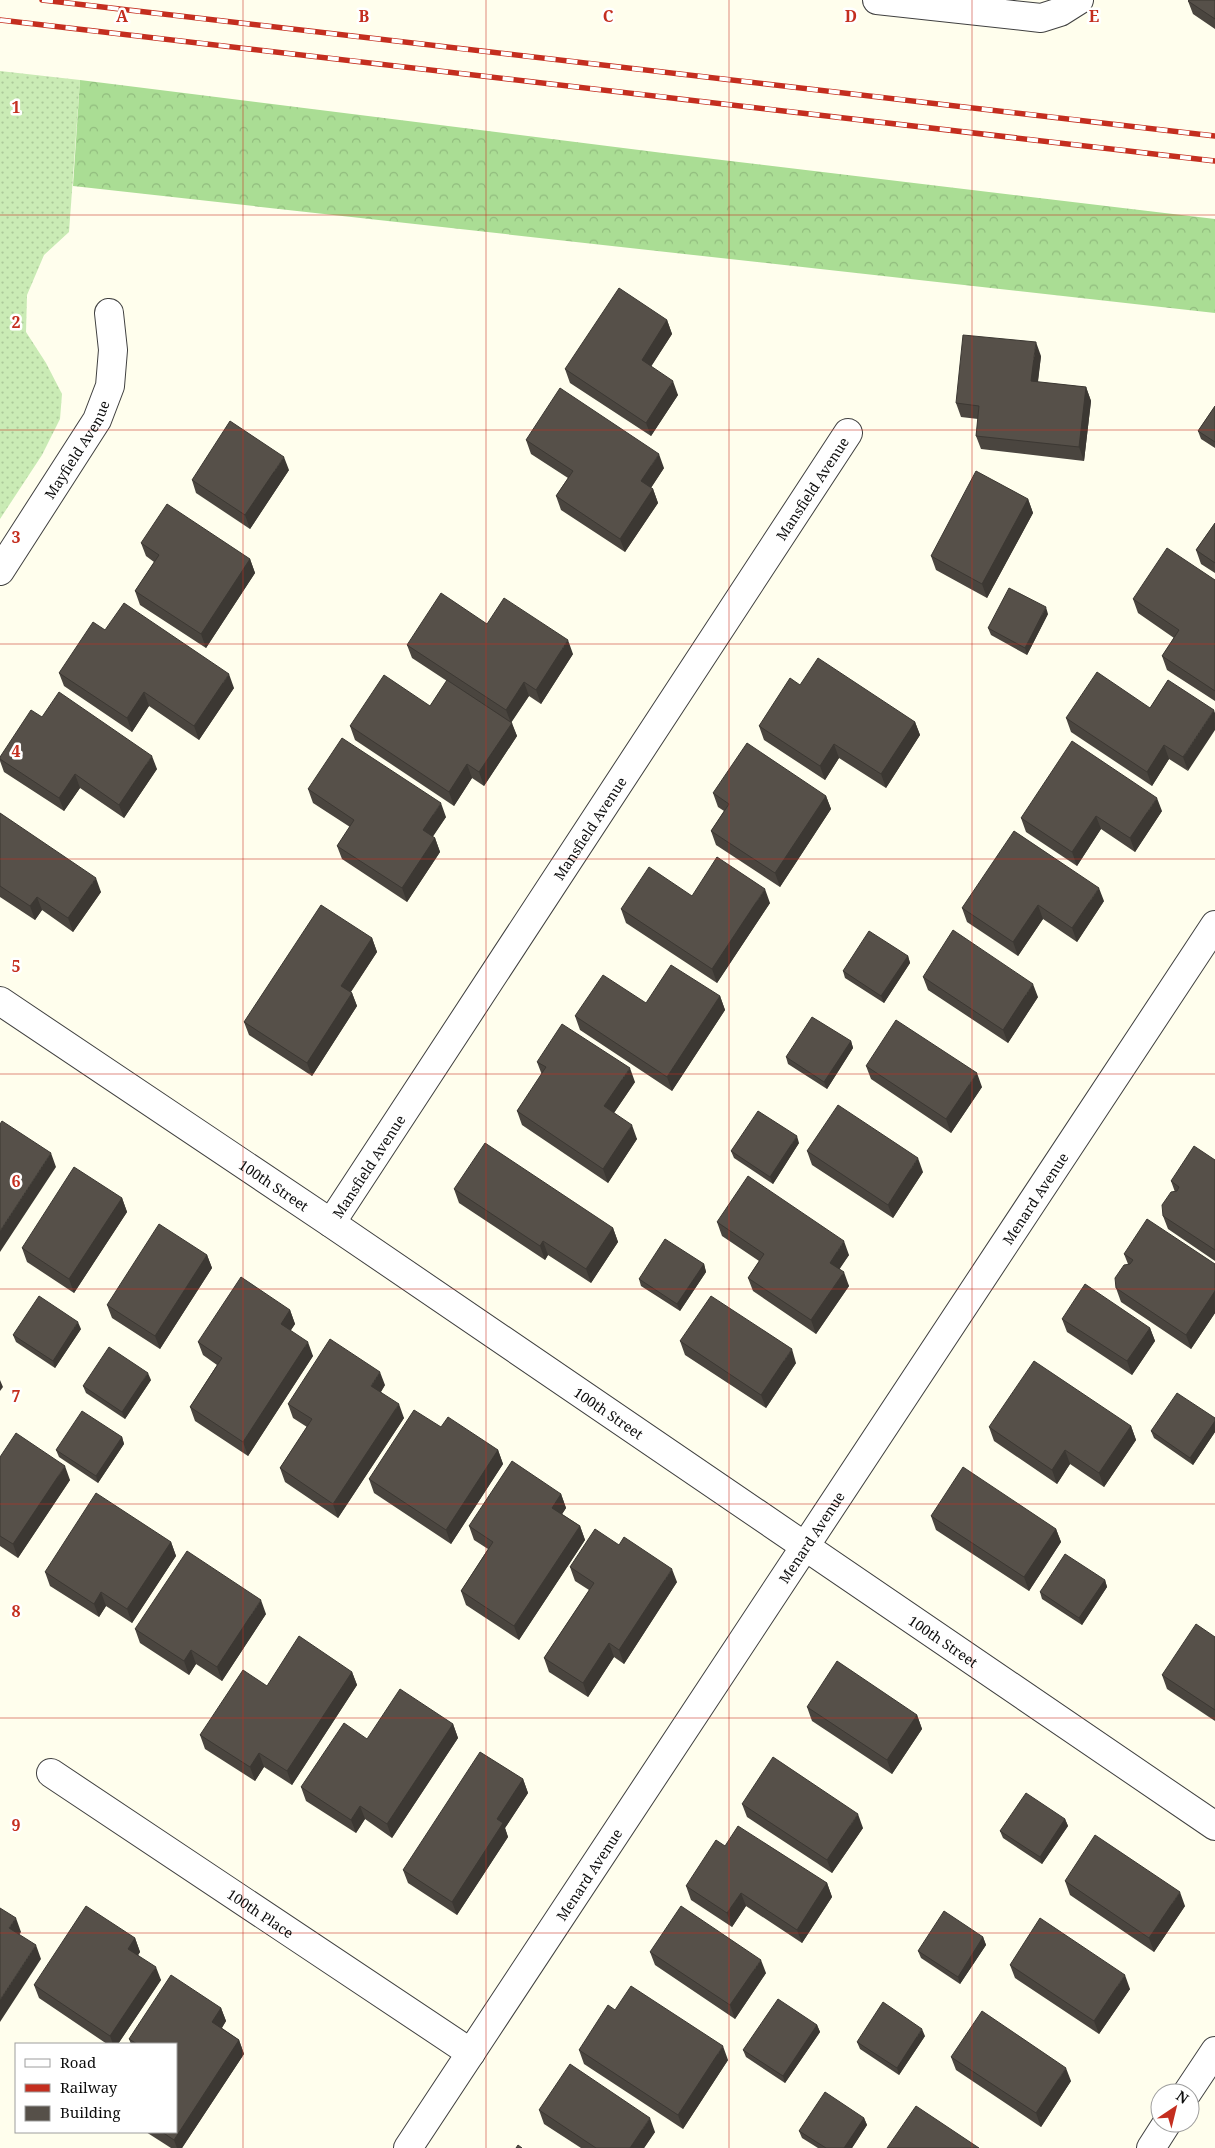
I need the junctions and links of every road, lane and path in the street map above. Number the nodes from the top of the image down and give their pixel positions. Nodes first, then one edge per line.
1 (876, 0) edge
2 (1069, 6) edge
3 (109, 314) dead end
4 (848, 433) dead end
5 (0, 571) edge
6 (1215, 925) edge
7 (0, 1001) edge
8 (331, 1223) junction
9 (804, 1548) junction
10 (51, 1773) dead end
11 (1215, 1826) edge
12 (1215, 2050) edge
13 (471, 2053) junction
14 (1194, 2083) edge
15 (1161, 2133) edge
16 (408, 2148) edge
17 (1151, 2148) edge

1 - 2 street
3 - 5 street, Mayfield Avenue
4 - 8 street, Mansfield Avenue
6 - 9 street, Menard Avenue
7 - 8 street, 100th Street
8 - 9 street, 100th Street
9 - 11 street, 100th Street
9 - 13 street, Menard Avenue
10 - 13 street, 100th Place
12 - 14 street
13 - 16 street, Menard Avenue
15 - 17 street

